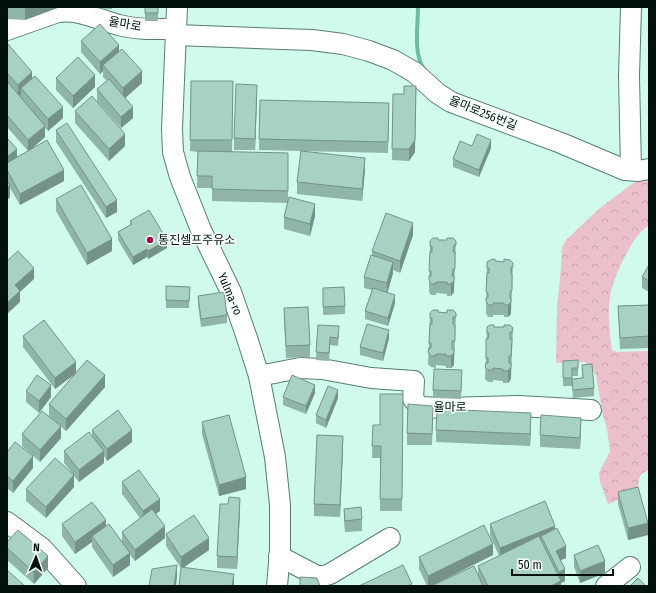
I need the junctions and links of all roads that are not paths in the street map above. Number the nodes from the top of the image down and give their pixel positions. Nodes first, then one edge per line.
1 (177, 7) edge
2 (631, 7) edge
3 (7, 30) edge
4 (176, 32) junction
5 (640, 170) edge
6 (259, 376) junction
7 (591, 410) dead end
8 (7, 522) edge
9 (390, 538) dead end
10 (279, 556) junction
11 (630, 567) dead end
12 (76, 586) edge
13 (277, 586) edge
14 (606, 586) edge

1 - 4 street, Yulma-ro
2 - 5 street, 율마로256번길
3 - 4 street, 율마로
4 - 5 street, 율마로256번길
4 - 6 street, Yulma-ro
6 - 7 street, 율마로
6 - 10 street, Yulma-ro
8 - 12 street
9 - 10 street
10 - 13 street, Yulma-ro
11 - 14 street

